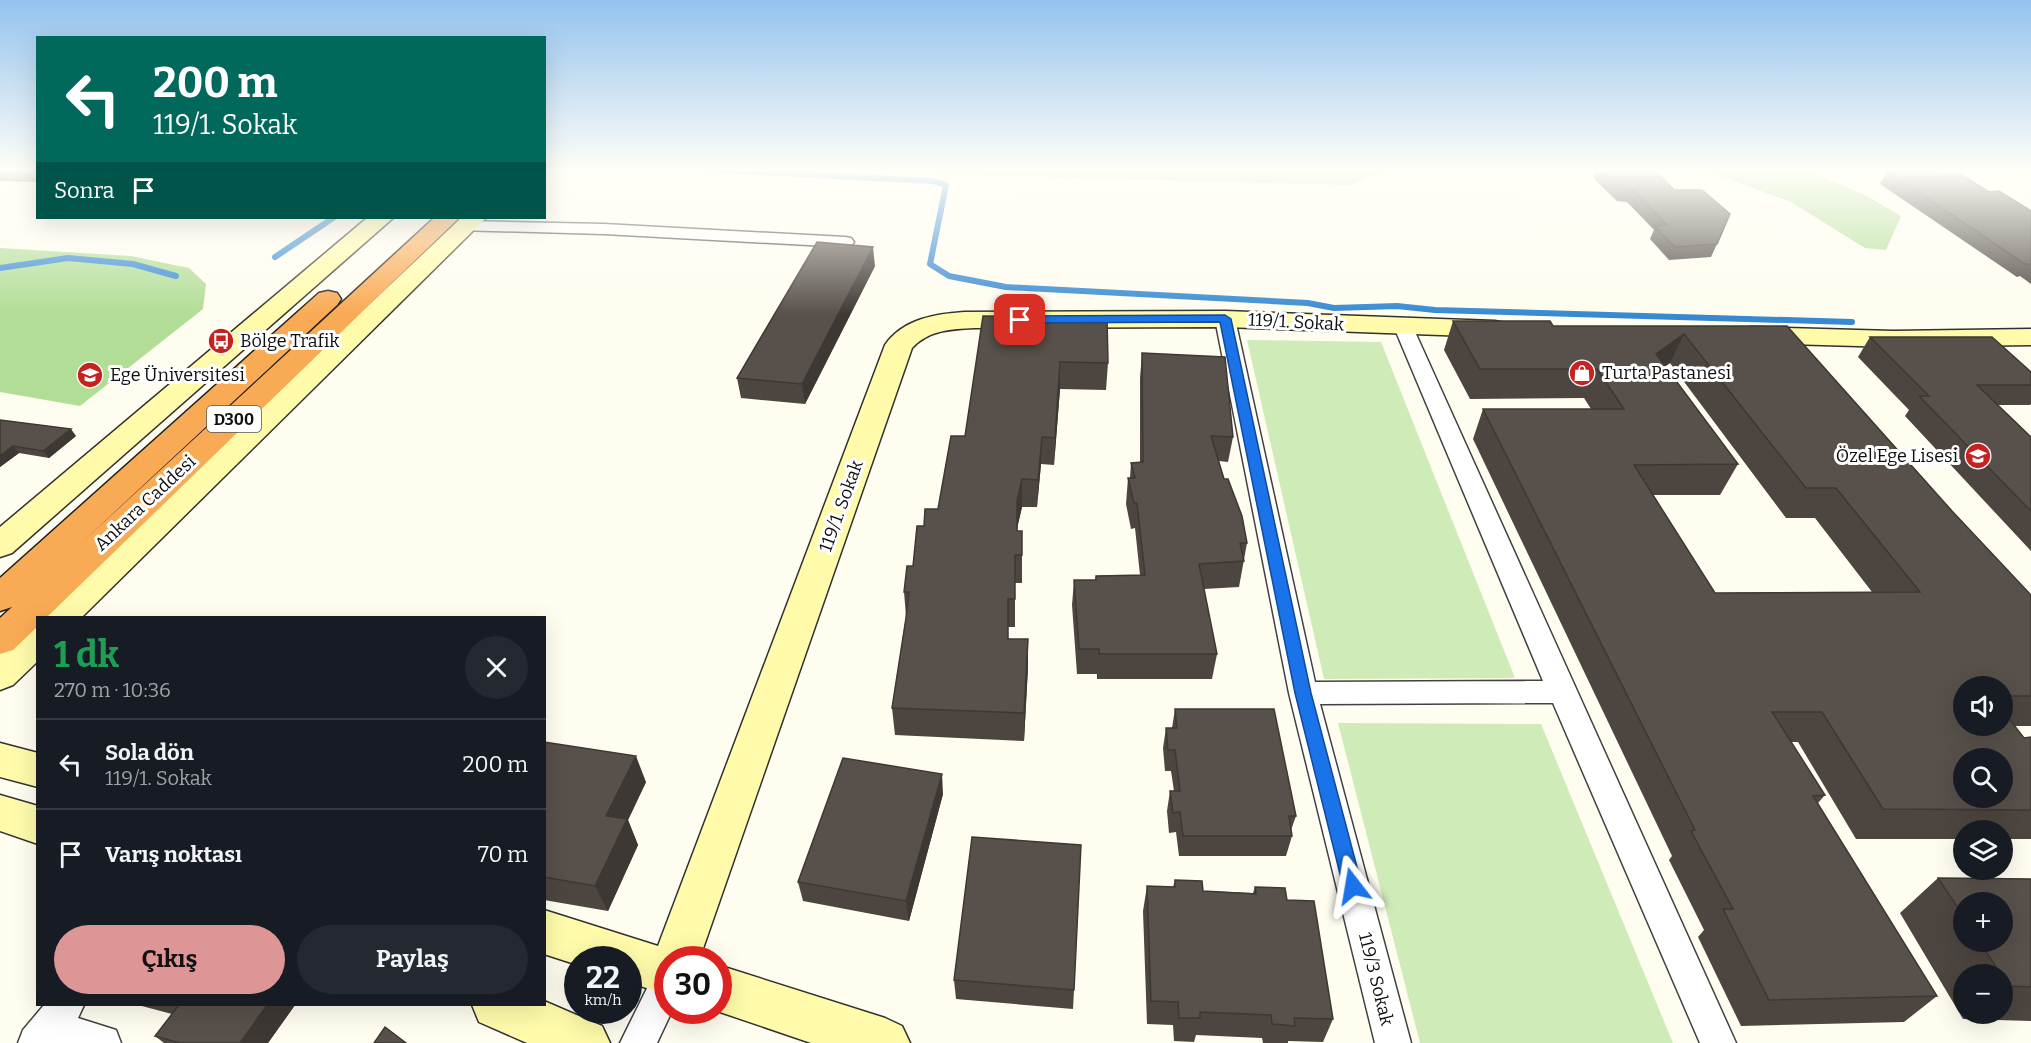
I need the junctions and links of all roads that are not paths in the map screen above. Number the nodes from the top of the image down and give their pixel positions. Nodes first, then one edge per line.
1 (380, 219) edge
2 (417, 219) edge
3 (462, 220) edge
4 (845, 242) edge
5 (1225, 319) junction
6 (1404, 327) junction
7 (1522, 330) edge
8 (1722, 334) edge
9 (1781, 336) junction
10 (2031, 337) edge
11 (1804, 360) edge
12 (0, 545) edge
13 (61, 616) edge
14 (15, 624) edge
15 (0, 675) edge
16 (1562, 692) junction
17 (1303, 693) junction
18 (0, 760) edge
19 (36, 769) edge
20 (0, 813) edge
21 (36, 824) edge
22 (546, 933) edge
23 (681, 946) edge
24 (654, 967) edge
25 (732, 993) edge
26 (498, 1006) edge
27 (654, 1010) edge
28 (50, 1025) edge
29 (103, 1043) edge
30 (585, 1043) edge
31 (638, 1043) edge
32 (885, 1043) edge
33 (1393, 1043) edge
34 (1718, 1043) edge

1 - 12 street
2 - 14 highway, Ankara Caddesi / D300
3 - 4 street
3 - 13 street, Ankara Caddesi
3 - 14 highway, Ankara Caddesi / D300
5 - 6 street, 119/1. Sokak
5 - 17 street, 119/3 Sokak
5 - 23 street, 119/1. Sokak
6 - 7 street, 119/1. Sokak
6 - 16 street
8 - 9 street
9 - 10 street
9 - 11 street
14 - 15 street, Ankara Caddesi
16 - 17 street
16 - 34 street
17 - 33 street, 119/3 Sokak
18 - 19 street
20 - 21 street
22 - 24 street
25 - 32 street
26 - 30 street
27 - 31 street
28 - 29 street

